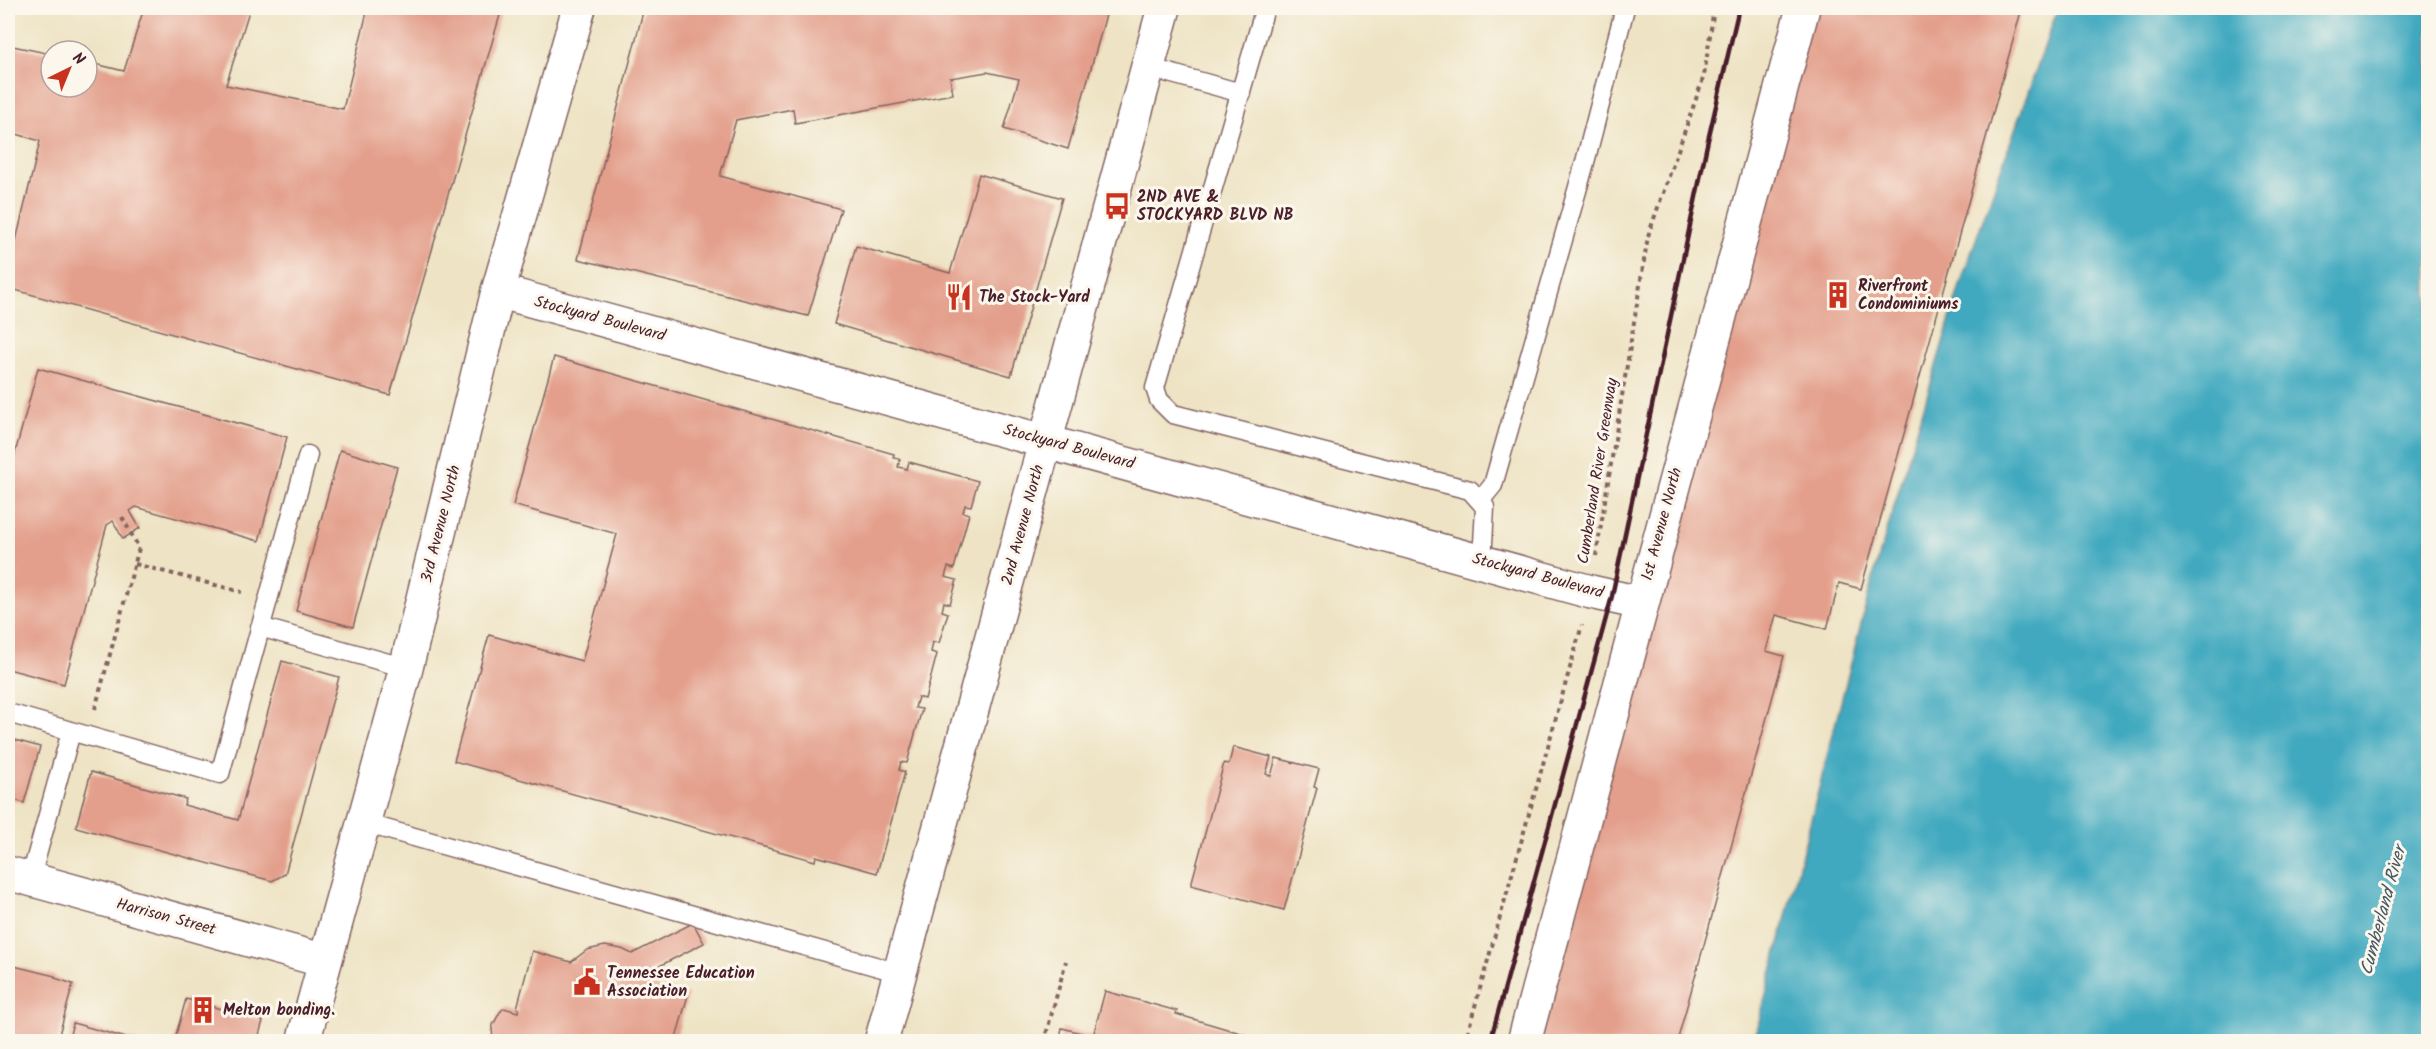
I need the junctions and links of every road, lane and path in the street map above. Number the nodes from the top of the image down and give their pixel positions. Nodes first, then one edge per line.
1 (579, 8) edge
2 (1164, 8) edge
3 (1264, 8) edge
4 (1624, 8) edge
5 (1714, 8) edge
6 (1803, 8) edge
7 (1148, 67) junction
8 (1241, 93) junction
9 (498, 291) junction
10 (1046, 441) junction
11 (308, 455) dead end
12 (1480, 501) junction
13 (122, 517) dead end
14 (1482, 562) junction
15 (135, 564) junction
16 (1591, 592) junction
17 (267, 599) junction
18 (1640, 603) junction
19 (260, 627) junction
20 (406, 668) junction
21 (8, 713) edge
22 (80, 734) junction
23 (364, 823) junction
24 (19, 876) edge
25 (325, 961) junction
26 (1066, 961) dead end
27 (900, 973) junction
28 (303, 1041) edge
29 (882, 1041) edge
30 (1044, 1041) edge
31 (1465, 1041) edge
32 (1524, 1041) edge

1 - 9 street, 3rd Avenue North
2 - 7 street, 2nd Avenue North
3 - 8 lane
4 - 12 lane
5 - 16 path, Cumberland River Greenway
6 - 18 street, 1st Avenue North
7 - 8 lane
7 - 10 street, 2nd Avenue North
8 - 12 lane
9 - 10 street, Stockyard Boulevard
9 - 20 street, 3rd Avenue North
10 - 14 street, Stockyard Boulevard
10 - 27 street, 2nd Avenue North
11 - 17 lane
12 - 14 lane
13 - 15 path
14 - 16 street, Stockyard Boulevard
15 - 17 path
15 - 22 path
16 - 18 street, Stockyard Boulevard
16 - 31 path, Cumberland River Greenway
17 - 19 lane
18 - 32 street, 1st Avenue North
19 - 20 lane
19 - 22 lane
20 - 23 street, 3rd Avenue North
21 - 22 lane
22 - 24 lane
23 - 25 street, 3rd Avenue North
23 - 27 lane
24 - 25 street, Harrison Street
25 - 28 street, 3rd Avenue North
26 - 30 path
27 - 29 street, 2nd Avenue North

